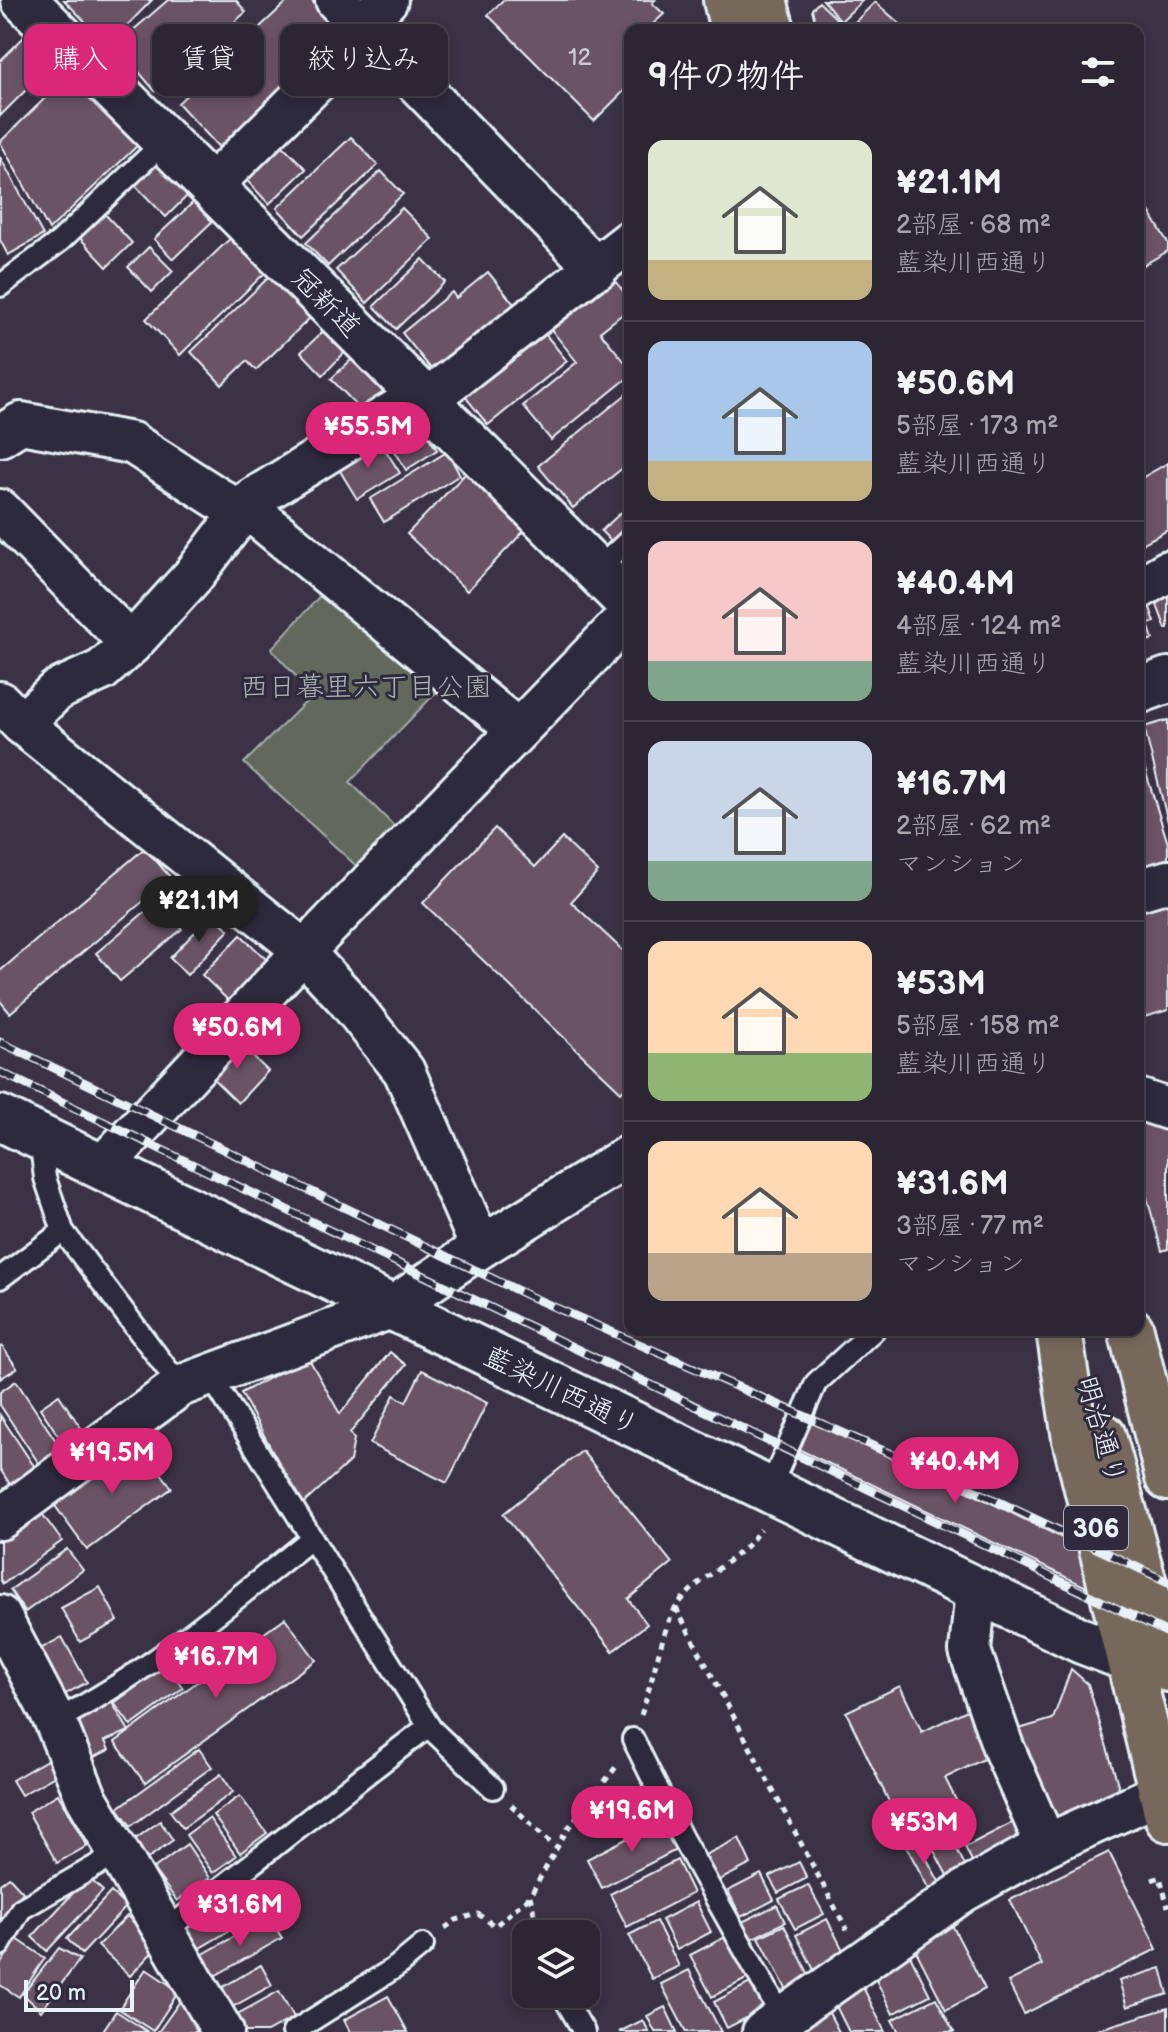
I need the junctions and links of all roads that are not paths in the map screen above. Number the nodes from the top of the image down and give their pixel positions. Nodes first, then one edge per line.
1 (726, 0) edge
2 (764, 0) edge
3 (27, 4) edge
4 (363, 15) edge
5 (732, 24) edge
6 (770, 24) edge
7 (164, 142) junction
8 (211, 186) junction
9 (624, 246) edge
10 (597, 269) junction
11 (2, 280) edge
12 (425, 401) junction
13 (0, 436) edge
14 (0, 510) edge
15 (243, 510) junction
16 (624, 545) edge
17 (596, 571) junction
18 (1168, 571) edge
19 (1144, 585) edge
20 (624, 598) edge
21 (624, 621) edge
22 (131, 644) junction
23 (1168, 680) edge
24 (1144, 689) edge
25 (11, 713) edge
26 (518, 730) junction
27 (1168, 881) edge
28 (1144, 888) edge
29 (303, 952) junction
30 (1144, 1101) edge
31 (1168, 1109) edge
32 (0, 1118) edge
33 (40, 1137) junction
34 (624, 1159) edge
35 (102, 1167) junction
36 (63, 1231) junction
37 (481, 1247) junction
38 (0, 1278) edge
39 (391, 1308) junction
40 (867, 1336) edge
41 (1060, 1336) edge
42 (1076, 1336) edge
43 (1132, 1336) edge
44 (1141, 1336) edge
45 (195, 1381) junction
46 (1168, 1411) edge
47 (1168, 1478) edge
48 (769, 1490) junction
49 (0, 1519) edge
50 (312, 1538) junction
51 (976, 1590) junction
52 (5, 1636) edge
53 (1126, 1658) junction
54 (1168, 1669) edge
55 (55, 1721) junction
56 (429, 1726) junction
57 (633, 1739) road end
58 (493, 1788) road end
59 (1164, 1806) edge
60 (1046, 1845) junction
61 (120, 1852) junction
62 (166, 1930) junction
63 (0, 1945) edge
64 (423, 1945) road end
65 (570, 2008) edge
66 (778, 2028) edge
67 (223, 2032) edge
68 (293, 2032) edge
69 (584, 2032) edge

1 - 5 main road
2 - 6 main road
3 - 7 street, 冠新道
4 - 8 street
4 - 10 street
7 - 8 street, 冠新道
7 - 11 lane
8 - 12 street, 冠新道
9 - 10 street
10 - 12 street
12 - 15 street
12 - 17 street, 冠新道
13 - 15 street
14 - 22 street
15 - 22 street
15 - 26 street
16 - 17 lane
17 - 20 street, 冠新道
18 - 19 street
21 - 26 street
22 - 25 street
23 - 24 street
25 - 29 street
26 - 29 street
27 - 28 street
29 - 35 street
29 - 37 street
30 - 31 street
32 - 33 street, 藍染川西通り
33 - 35 street, 藍染川西通り
33 - 36 lane
34 - 37 street
35 - 39 street, 藍染川西通り
36 - 38 lane
36 - 45 lane
37 - 39 street
39 - 45 street
39 - 48 street, 藍染川西通り
40 - 48 lane
41 - 53 main road, 306
42 - 54 main road, 明治通り / 306
43 - 47 main road, 明治通り
44 - 46 main road
45 - 49 street
45 - 50 lane
48 - 51 street, 藍染川西通り
50 - 55 lane
50 - 56 lane
51 - 53 street, 藍染川西通り
51 - 60 street
52 - 55 street
53 - 59 main road, 306
55 - 61 street
56 - 58 lane
56 - 62 lane
57 - 66 lane
59 - 60 street
60 - 66 street
61 - 62 street
61 - 63 lane
62 - 67 street
64 - 68 lane
65 - 69 lane

